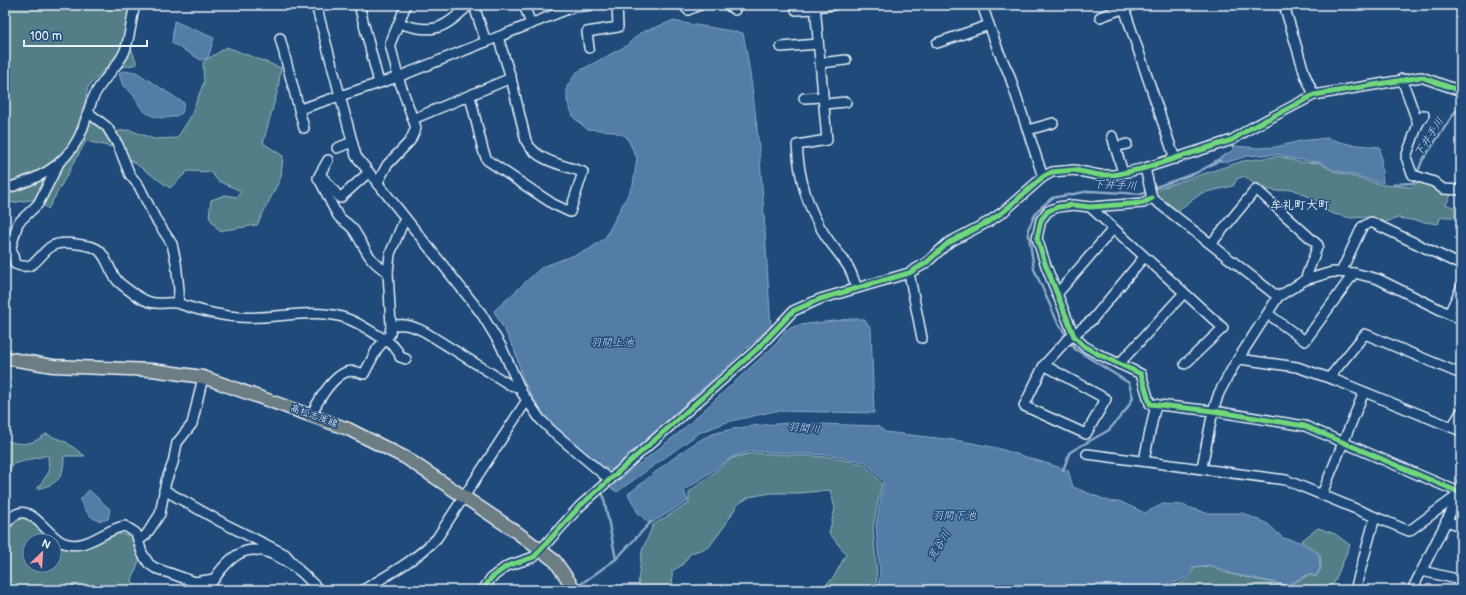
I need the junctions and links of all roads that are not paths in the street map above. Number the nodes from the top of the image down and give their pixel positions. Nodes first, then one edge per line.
1 (135, 5) edge
2 (316, 5) edge
3 (359, 5) edge
4 (406, 5) edge
5 (469, 5) edge
6 (524, 5) edge
7 (594, 5) edge
8 (616, 5) edge
9 (683, 5) edge
10 (700, 5) edge
11 (834, 5) edge
12 (982, 5) edge
13 (1284, 5) edge
14 (573, 6) edge
15 (815, 7) edge
16 (1128, 7) edge
17 (796, 10) dead end
18 (476, 12) dead end
19 (1100, 17) dead end
20 (399, 23) junction
21 (531, 24) junction
22 (989, 25) junction
23 (498, 37) junction
24 (280, 38) dead end
25 (486, 42) junction
26 (937, 43) dead end
27 (818, 44) junction
28 (589, 48) dead end
29 (781, 48) dead end
30 (846, 60) dead end
31 (820, 63) junction
32 (398, 77) junction
33 (511, 78) junction
34 (1402, 79) junction
35 (379, 83) junction
36 (1461, 90) edge
37 (1314, 95) junction
38 (340, 96) junction
39 (470, 96) junction
40 (804, 98) dead end
41 (823, 101) junction
42 (846, 102) dead end
43 (300, 109) junction
44 (89, 113) junction
45 (1424, 115) dead end
46 (413, 119) junction
47 (1053, 123) dead end
48 (1418, 124) junction
49 (304, 128) dead end
50 (1028, 130) junction
51 (1112, 136) dead end
52 (352, 142) junction
53 (1127, 144) dead end
54 (1115, 147) junction
55 (337, 148) dead end
56 (1175, 159) junction
57 (328, 160) dead end
58 (58, 165) junction
59 (1145, 168) junction
60 (368, 173) junction
61 (1123, 173) junction
62 (320, 174) junction
63 (1043, 177) junction
64 (377, 184) junction
65 (5, 189) edge
66 (1461, 190) edge
67 (1151, 192) junction
68 (1090, 207) junction
69 (405, 218) junction
70 (1113, 229) junction
71 (1211, 244) junction
72 (1144, 257) junction
73 (1461, 266) edge
74 (388, 272) junction
75 (1341, 272) junction
76 (909, 273) junction
77 (1354, 273) junction
78 (1305, 280) junction
79 (857, 288) junction
80 (1461, 288) edge
81 (1184, 293) junction
82 (1057, 294) junction
83 (1278, 297) junction
84 (178, 303) junction
85 (1268, 314) junction
86 (1449, 314) junction
87 (1461, 320) edge
88 (391, 326) junction
89 (922, 338) dead end
90 (1071, 338) junction
91 (385, 339) junction
92 (5, 358) edge
93 (1239, 359) junction
94 (406, 360) dead end
95 (1119, 364) junction
96 (1185, 364) dead end
97 (1044, 365) junction
98 (1461, 374) edge
99 (203, 377) junction
100 (1329, 378) junction
101 (520, 388) junction
102 (1364, 392) junction
103 (527, 400) junction
104 (1156, 404) junction
105 (1213, 411) junction
106 (1461, 412) edge
107 (311, 415) junction
108 (1452, 427) junction
109 (1461, 431) edge
110 (1342, 442) junction
111 (1087, 454) dead end
112 (1144, 460) junction
113 (1202, 467) junction
114 (610, 480) junction
115 (164, 490) junction
116 (1461, 493) edge
117 (1322, 494) junction
118 (463, 496) junction
119 (1375, 517) junction
120 (1446, 521) junction
121 (8, 522) dead end
122 (1461, 526) edge
123 (139, 540) junction
124 (542, 550) junction
125 (298, 569) junction
126 (1422, 571) junction
127 (214, 579) junction
128 (1461, 580) edge
129 (368, 589) edge
130 (207, 590) edge
131 (320, 590) edge
132 (483, 590) edge
133 (575, 590) edge
134 (1355, 590) edge
135 (1412, 590) edge

1 - 44 street
2 - 38 street
3 - 35 street
4 - 20 street
5 - 20 street
6 - 21 street
7 - 14 street
8 - 28 street
9 - 10 street
11 - 15 street
12 - 22 street
13 - 37 street
14 - 21 street
15 - 17 street
15 - 27 street
16 - 19 street
16 - 56 street
18 - 25 street
20 - 32 street
21 - 23 street
22 - 26 street
22 - 50 street
23 - 25 street
23 - 33 street
24 - 43 street
25 - 32 street
27 - 29 street
27 - 31 street
30 - 31 street
31 - 41 street
32 - 35 street
32 - 46 street
33 - 39 street
33 - 39 street
34 - 36 street
34 - 37 street
34 - 48 street
35 - 38 street
37 - 56 street
38 - 43 street
38 - 52 street
39 - 46 street
40 - 41 street
41 - 42 street
41 - 79 street
43 - 49 street
44 - 58 street
44 - 84 street
45 - 48 street
46 - 64 street
47 - 50 street
48 - 66 street
50 - 63 street
51 - 54 street
52 - 55 street
52 - 60 street
53 - 54 street
54 - 61 street
56 - 59 street
57 - 62 street
58 - 65 street
58 - 84 street
59 - 61 street
59 - 67 street
60 - 62 street
60 - 64 street
61 - 63 street
62 - 74 street
63 - 76 street
64 - 69 street
67 - 68 street
67 - 71 street
68 - 70 street
68 - 82 street
69 - 74 street
69 - 101 street
70 - 72 street
70 - 82 street
71 - 78 street
71 - 83 street
72 - 81 street
72 - 90 street
73 - 75 street
74 - 88 street
75 - 77 street
75 - 78 street
76 - 79 street
76 - 89 street
77 - 85 street
77 - 86 street
78 - 83 street
79 - 114 street
80 - 86 street
81 - 95 street
81 - 96 street
82 - 90 street
83 - 85 street
84 - 91 street
85 - 93 street
86 - 87 street
88 - 91 street
88 - 101 street
90 - 95 street
90 - 97 street
91 - 94 street
91 - 107 street
92 - 99 main road, 高松志度線
93 - 100 street
93 - 105 street
95 - 104 street
97 - 97 street
98 - 100 street
99 - 107 main road, 高松志度線
99 - 115 street
100 - 102 street
101 - 103 street
102 - 108 street
102 - 110 street
103 - 114 street
103 - 118 street
104 - 105 street
104 - 112 street
105 - 110 street
105 - 113 street
106 - 108 street
107 - 118 main road, 高松志度線
108 - 109 street
110 - 116 street
110 - 117 street
111 - 112 street
112 - 113 street
113 - 117 street
114 - 124 street
115 - 123 street
115 - 125 street
116 - 119 street
116 - 120 street
117 - 119 street
118 - 124 main road, 高松志度線
118 - 129 street
119 - 134 street
120 - 122 street
120 - 126 street
121 - 123 street
123 - 127 street
124 - 132 street
124 - 133 main road, 高松志度線
125 - 127 street
125 - 131 street
126 - 128 street
126 - 135 street
127 - 130 street

